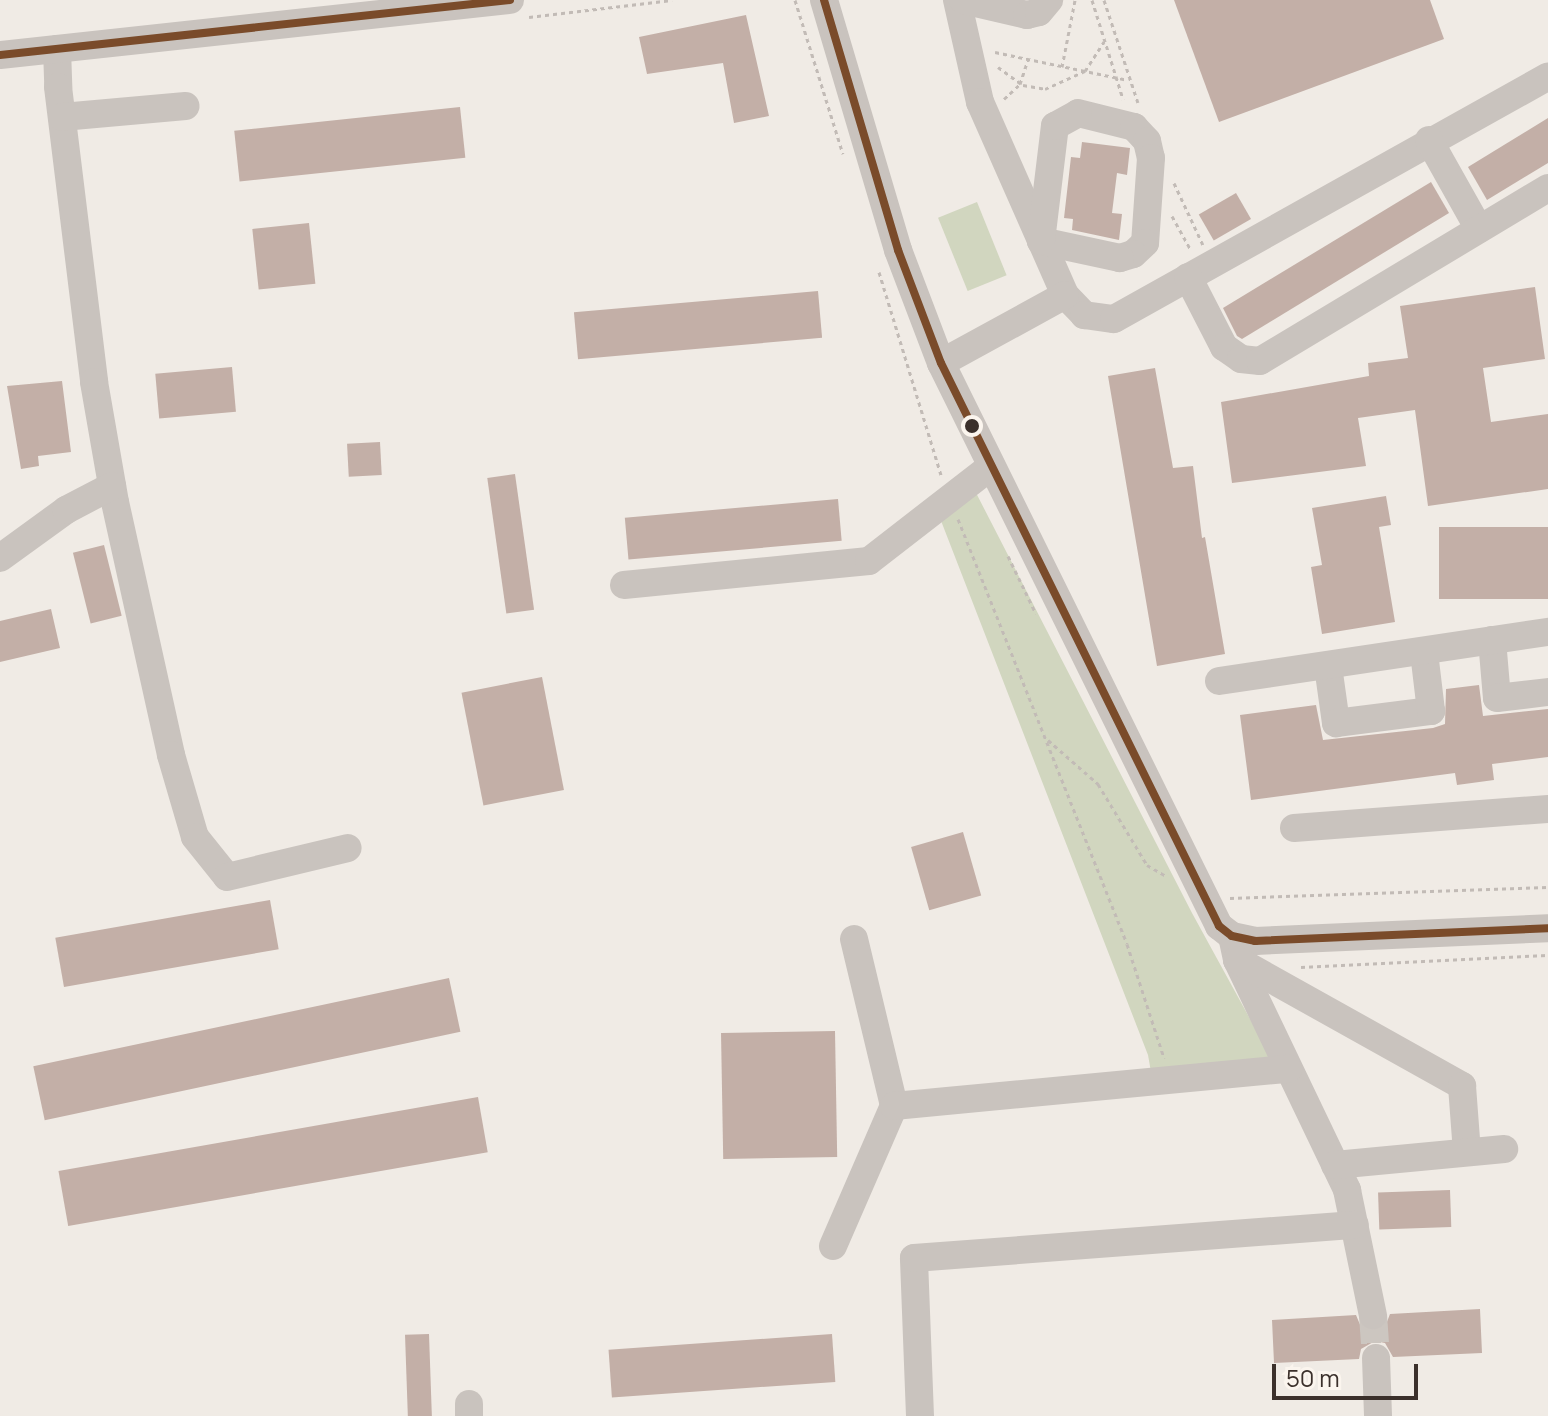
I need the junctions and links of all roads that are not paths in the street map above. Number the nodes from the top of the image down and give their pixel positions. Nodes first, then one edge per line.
1 (510, 0) edge
2 (824, 0) edge
3 (960, 0) edge
4 (1049, 0) edge
5 (57, 49) junction
6 (0, 55) edge
7 (1548, 76) edge
8 (186, 106) dead end
9 (62, 117) junction
10 (1429, 140) junction
11 (1548, 188) edge
12 (1479, 229) junction
13 (1041, 241) junction
14 (1188, 277) junction
15 (1065, 295) junction
16 (941, 363) junction
17 (990, 467) junction
18 (112, 486) junction
19 (0, 558) edge
20 (624, 585) dead end
21 (1548, 632) edge
22 (1492, 640) junction
23 (1424, 652) junction
24 (1328, 666) junction
25 (1219, 681) dead end
26 (1548, 692) edge
27 (1548, 809) edge
28 (1294, 828) dead end
29 (348, 848) dead end
30 (1548, 928) edge
31 (854, 939) dead end
32 (1234, 948) junction
33 (1288, 1069) junction
34 (894, 1106) junction
35 (1504, 1149) dead end
36 (1467, 1152) junction
37 (1335, 1165) junction
38 (1355, 1225) junction
39 (833, 1246) dead end
40 (1373, 1315) tunnel mouth
41 (1376, 1358) tunnel mouth
42 (920, 1416) edge
43 (1378, 1416) edge

1 - 5 street
2 - 16 street
3 - 4 street
3 - 13 street
5 - 6 street
5 - 9 street
7 - 10 street
8 - 9 street
9 - 18 street
10 - 12 street
10 - 14 street
11 - 12 street
12 - 14 street
13 - 13 street
13 - 15 street
14 - 15 street
15 - 16 street
16 - 17 street
17 - 20 street
17 - 32 street
18 - 19 street
18 - 29 street
21 - 22 street
22 - 23 street
22 - 26 street
23 - 24 street
23 - 24 street
24 - 25 street
27 - 28 street
30 - 32 street
31 - 34 street
32 - 33 street
32 - 36 street
33 - 34 street
33 - 37 street
34 - 39 street
35 - 36 street
36 - 37 street
37 - 38 street
38 - 40 street
38 - 42 street
41 - 43 street

